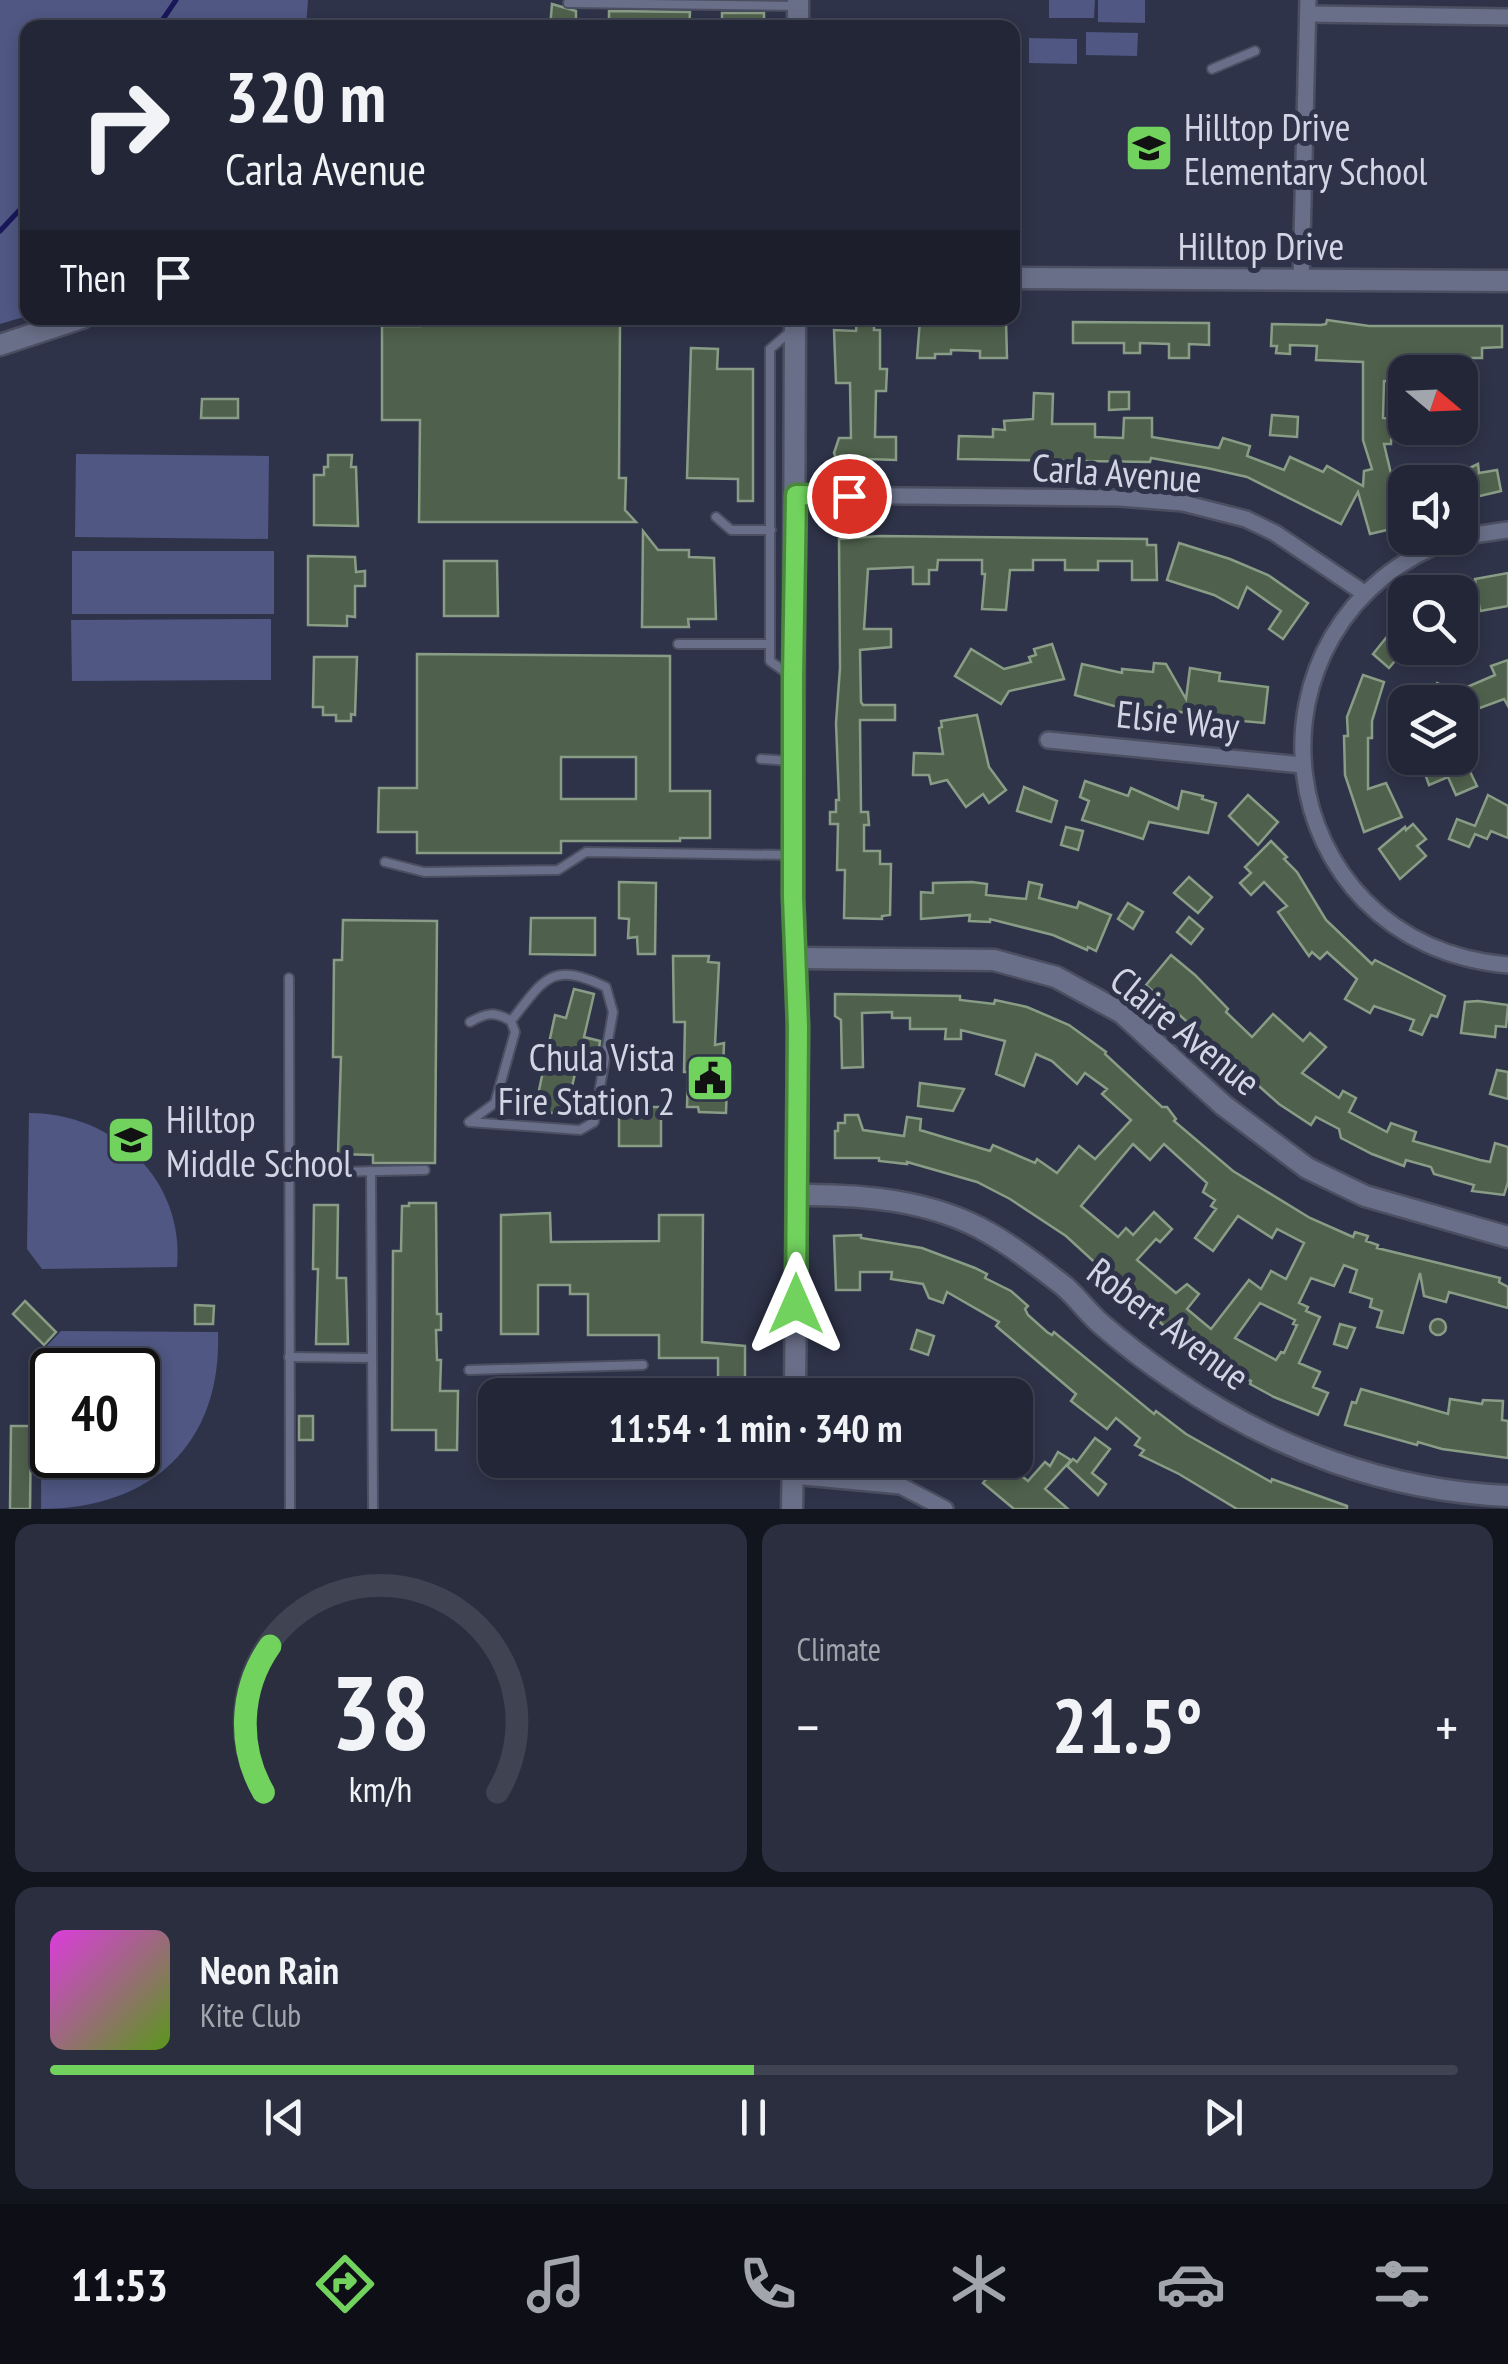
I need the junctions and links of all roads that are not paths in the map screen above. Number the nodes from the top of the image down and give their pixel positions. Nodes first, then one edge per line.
1 (568, 3) dead end
2 (798, 3) edge
3 (1308, 7) edge
4 (1508, 17) edge
5 (1255, 51) dead end
6 (1212, 69) dead end
7 (1020, 278) edge
8 (1301, 281) junction
9 (1508, 281) edge
10 (62, 325) edge
11 (793, 325) edge
12 (795, 325) edge
13 (0, 346) edge
14 (796, 495) junction
15 (716, 517) dead end
16 (770, 530) junction
17 (1508, 530) edge
18 (1478, 534) edge
19 (1421, 555) edge
20 (1364, 592) junction
21 (678, 644) dead end
22 (770, 644) junction
23 (793, 678) junction
24 (1048, 740) dead end
25 (761, 759) dead end
26 (794, 762) junction
27 (1302, 765) junction
28 (793, 856) junction
29 (385, 862) dead end
30 (798, 958) junction
31 (1508, 965) edge
32 (290, 978) dead end
33 (511, 1020) junction
34 (470, 1022) dead end
35 (425, 1170) dead end
36 (371, 1172) junction
37 (290, 1173) junction
38 (797, 1195) junction
39 (1508, 1237) edge
40 (289, 1357) junction
41 (372, 1358) junction
42 (643, 1365) dead end
43 (469, 1370) dead end
44 (795, 1378) edge
45 (793, 1478) edge
46 (853, 1478) edge
47 (1508, 1496) edge
48 (290, 1509) edge
49 (373, 1509) edge
50 (792, 1509) edge
51 (945, 1509) edge

1 - 2 lane
3 - 4 street
3 - 8 street
5 - 6 lane
7 - 8 street, Hilltop Drive
8 - 9 street, Hilltop Drive
10 - 13 street
11 - 16 lane
12 - 14 street
14 - 20 street, Carla Avenue
14 - 23 street
15 - 16 lane
16 - 22 lane
17 - 18 street
19 - 20 street
20 - 27 street
21 - 22 lane
22 - 23 lane
23 - 26 street
24 - 27 street, Elsie Way
25 - 26 lane
26 - 28 street
27 - 31 street
28 - 29 lane
28 - 30 street
30 - 38 street
30 - 39 street, Claire Avenue
32 - 37 lane
33 - 33 lane
33 - 34 lane
35 - 36 lane
36 - 37 lane
36 - 41 lane
37 - 40 lane
38 - 44 street
38 - 47 street, Robert Avenue
40 - 41 lane
40 - 48 lane
41 - 49 lane
42 - 43 lane
45 - 50 street
46 - 51 street

